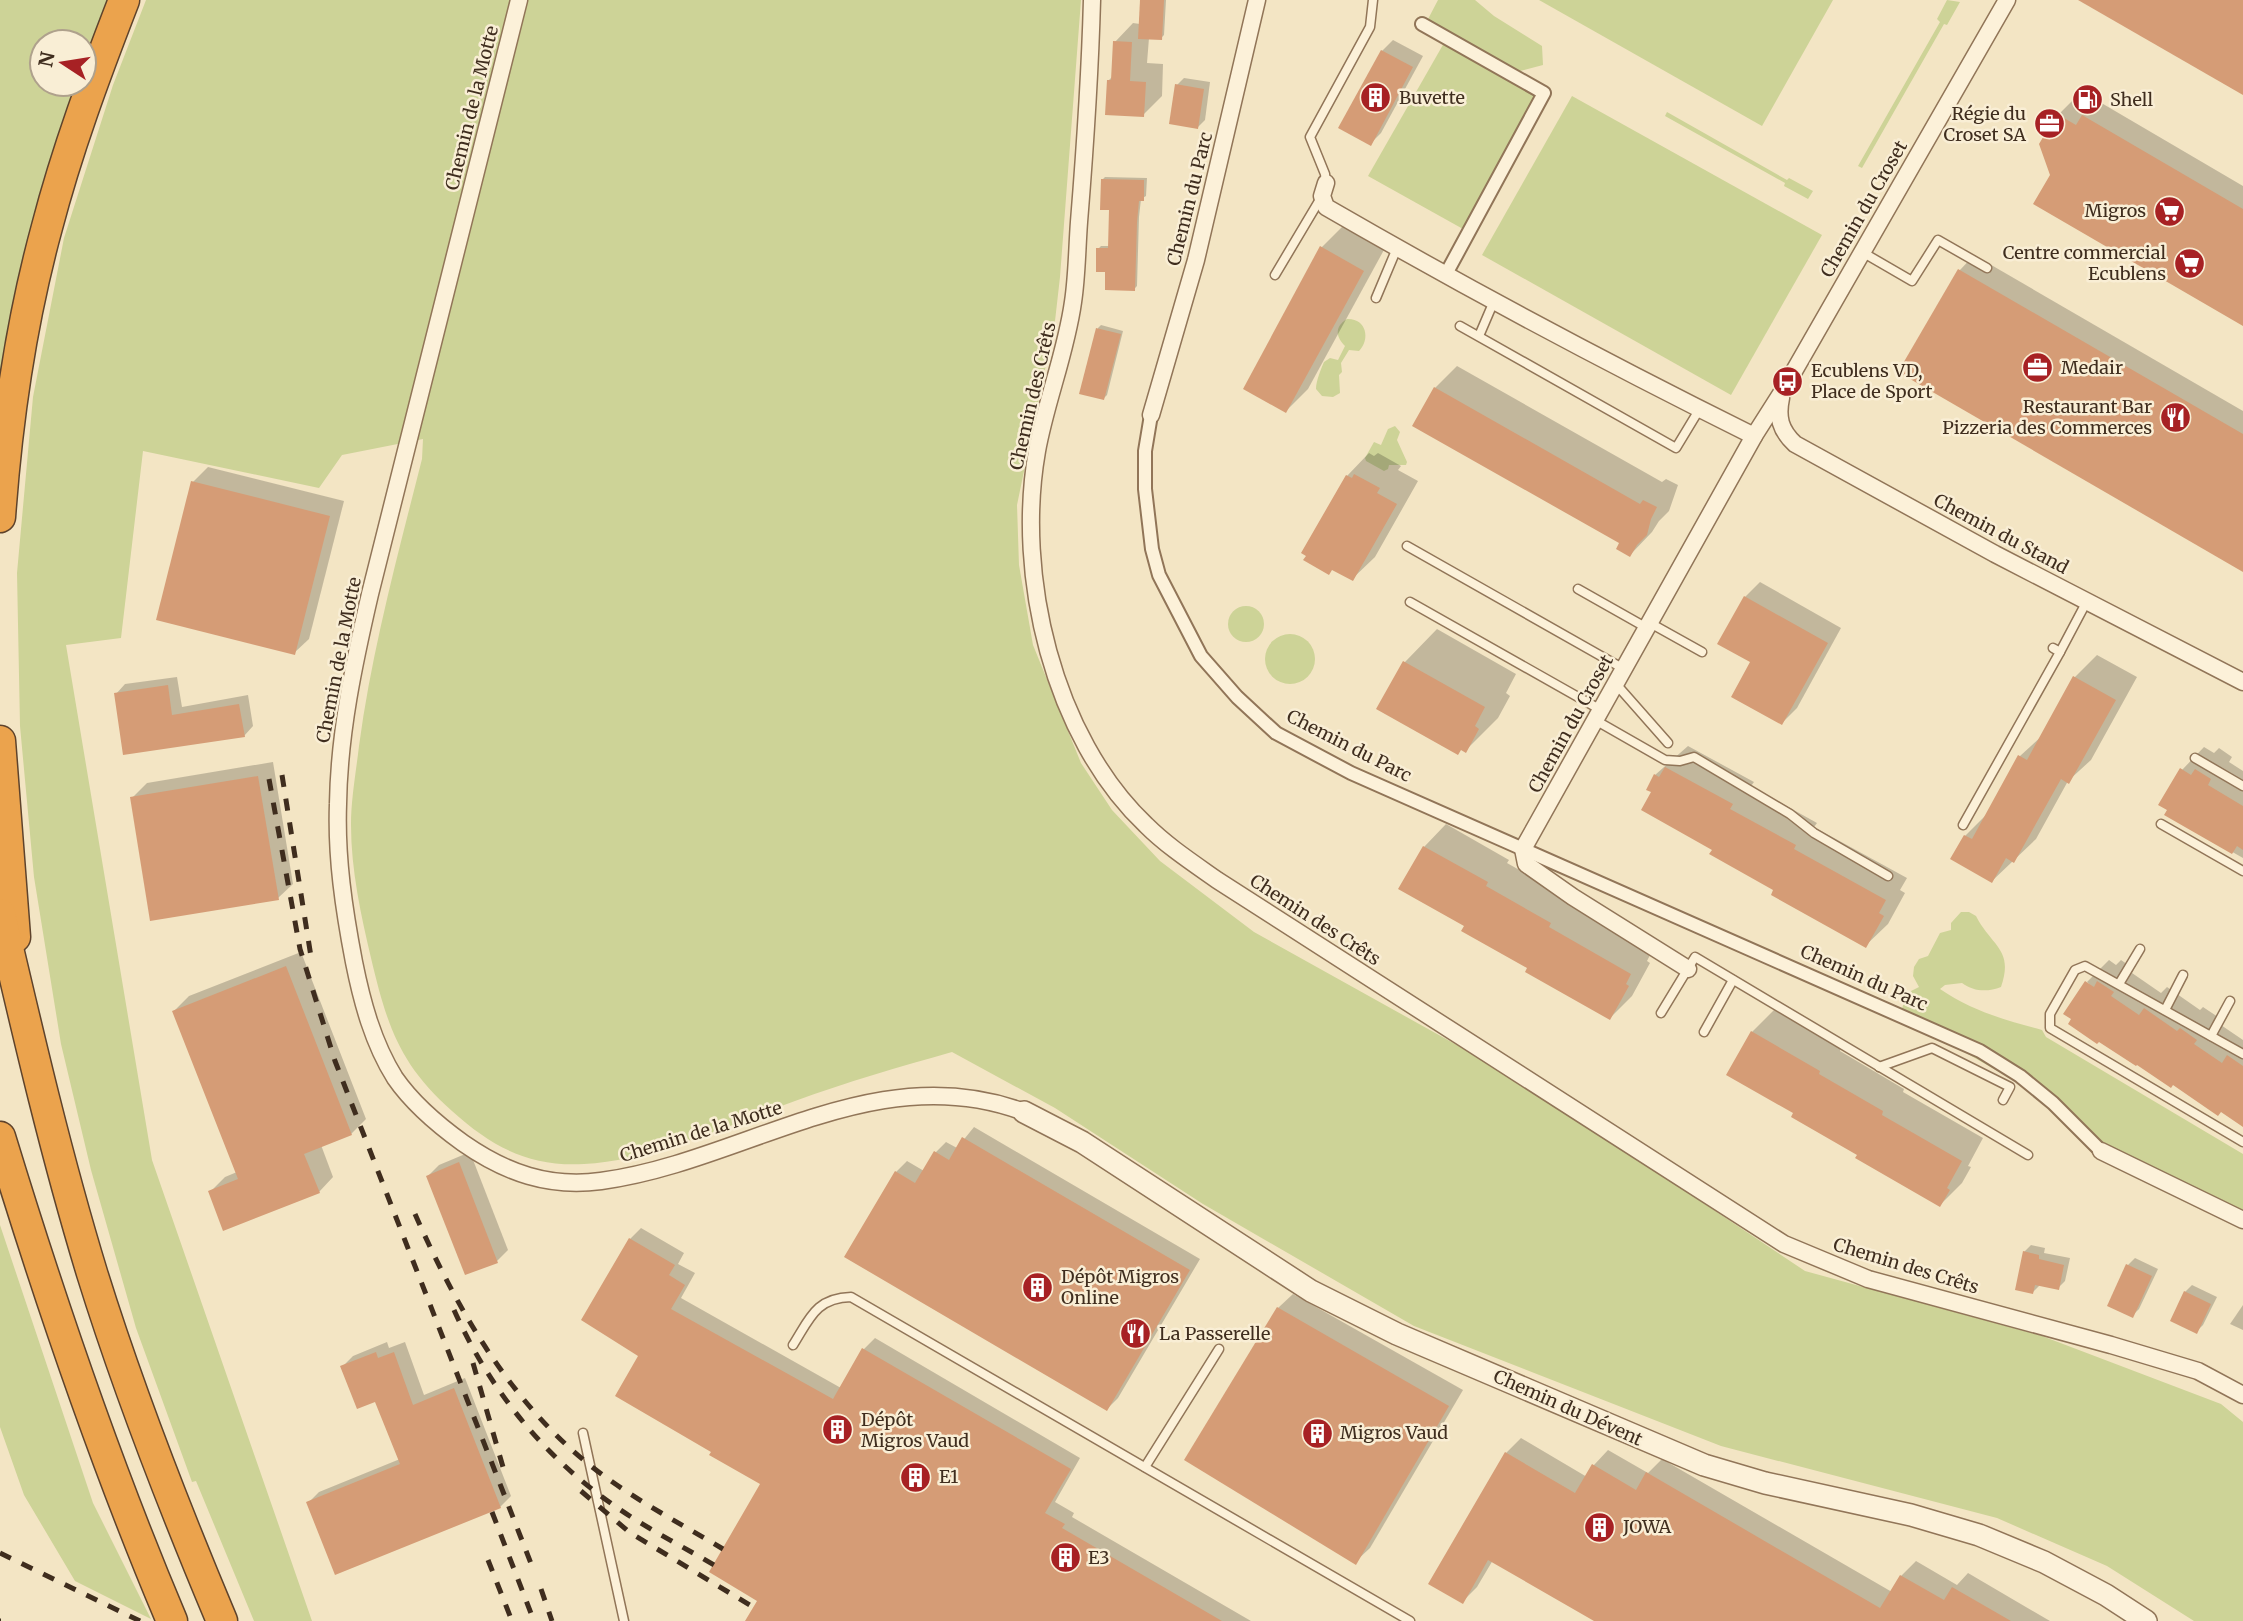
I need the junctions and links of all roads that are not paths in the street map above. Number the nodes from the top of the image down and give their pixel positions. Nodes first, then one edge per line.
1 (124, 0) edge
2 (519, 0) edge
3 (1093, 0) edge
4 (1257, 0) edge
5 (1373, 0) edge
6 (2007, 0) edge
7 (1422, 24) dead end
8 (1324, 189) junction
9 (1397, 248) junction
10 (1862, 252) junction
11 (1987, 268) dead end
12 (1446, 274) junction
13 (1275, 275) dead end
14 (1376, 298) dead end
15 (1494, 300) junction
16 (1460, 326) dead end
17 (1479, 336) junction
18 (1782, 392) junction
19 (1699, 410) junction
20 (1151, 415) joint
21 (1754, 436) junction
22 (0, 517) edge
23 (1407, 546) dead end
24 (1578, 589) dead end
25 (2087, 601) junction
26 (1410, 602) dead end
27 (1648, 625) junction
28 (1702, 652) dead end
29 (1624, 669) junction
30 (2243, 682) edge
31 (1616, 684) junction
32 (1598, 715) junction
33 (0, 740) edge
34 (1668, 743) dead end
35 (2195, 758) dead end
36 (2243, 786) edge
37 (2161, 824) dead end
38 (1963, 825) dead end
39 (1523, 849) junction
40 (2243, 871) edge
41 (1888, 876) dead end
42 (0, 914) edge
43 (2140, 949) dead end
44 (1688, 969) junction
45 (2183, 975) dead end
46 (1733, 980) junction
47 (2119, 984) junction
48 (2230, 1001) dead end
49 (2165, 1010) junction
50 (1661, 1013) dead end
51 (24, 1014) junction
52 (1704, 1032) dead end
53 (2211, 1036) junction
54 (2243, 1054) edge
55 (1879, 1067) junction
56 (2003, 1100) dead end
57 (1024, 1112) joint
58 (0, 1119) edge
59 (0, 1137) edge
60 (2243, 1142) edge
61 (2101, 1151) joint
62 (2028, 1155) dead end
63 (13, 1179) junction
64 (2243, 1220) edge
65 (793, 1345) dead end
66 (1219, 1349) dead end
67 (2243, 1395) edge
68 (583, 1433) dead end
69 (1145, 1467) junction
70 (172, 1621) edge
71 (222, 1621) edge
72 (624, 1621) edge
73 (1410, 1621) edge
74 (2146, 1621) edge

1 - 22 highway
2 - 57 street, Chemin de la Motte
3 - 67 street, Chemin des Crêts
4 - 20 street, Chemin du Parc
5 - 8 lane
6 - 10 street, Chemin du Croset
7 - 12 street
8 - 9 street
8 - 13 lane
9 - 12 street
9 - 14 lane
10 - 11 lane
10 - 18 street, Chemin du Croset
12 - 15 street
15 - 17 lane
15 - 19 street
16 - 17 lane
17 - 19 lane
18 - 21 street, Chemin du Croset
18 - 25 street, Chemin du Stand
19 - 21 street
20 - 39 street, Chemin du Parc
21 - 27 street, Chemin du Croset
23 - 29 lane
24 - 27 lane
25 - 30 street, Chemin du Stand
25 - 38 lane
26 - 32 lane
27 - 28 lane
27 - 29 street, Chemin du Croset
29 - 31 street, Chemin du Croset
31 - 32 street, Chemin du Croset
31 - 34 lane
32 - 39 street, Chemin du Croset
32 - 41 lane
33 - 51 highway
35 - 36 lane
37 - 40 lane
39 - 44 street
39 - 61 street, Chemin du Parc
42 - 51 highway
43 - 47 lane
44 - 46 lane
44 - 50 lane
45 - 49 lane
46 - 52 lane
46 - 55 lane
47 - 49 lane
47 - 60 lane
48 - 53 lane
49 - 53 lane
51 - 71 highway
53 - 54 lane
55 - 56 lane
55 - 62 lane
57 - 74 street, Chemin du Dévent
58 - 63 highway
59 - 63 highway
61 - 64 street
63 - 70 highway
65 - 69 lane
66 - 69 lane
68 - 72 lane
69 - 73 lane

